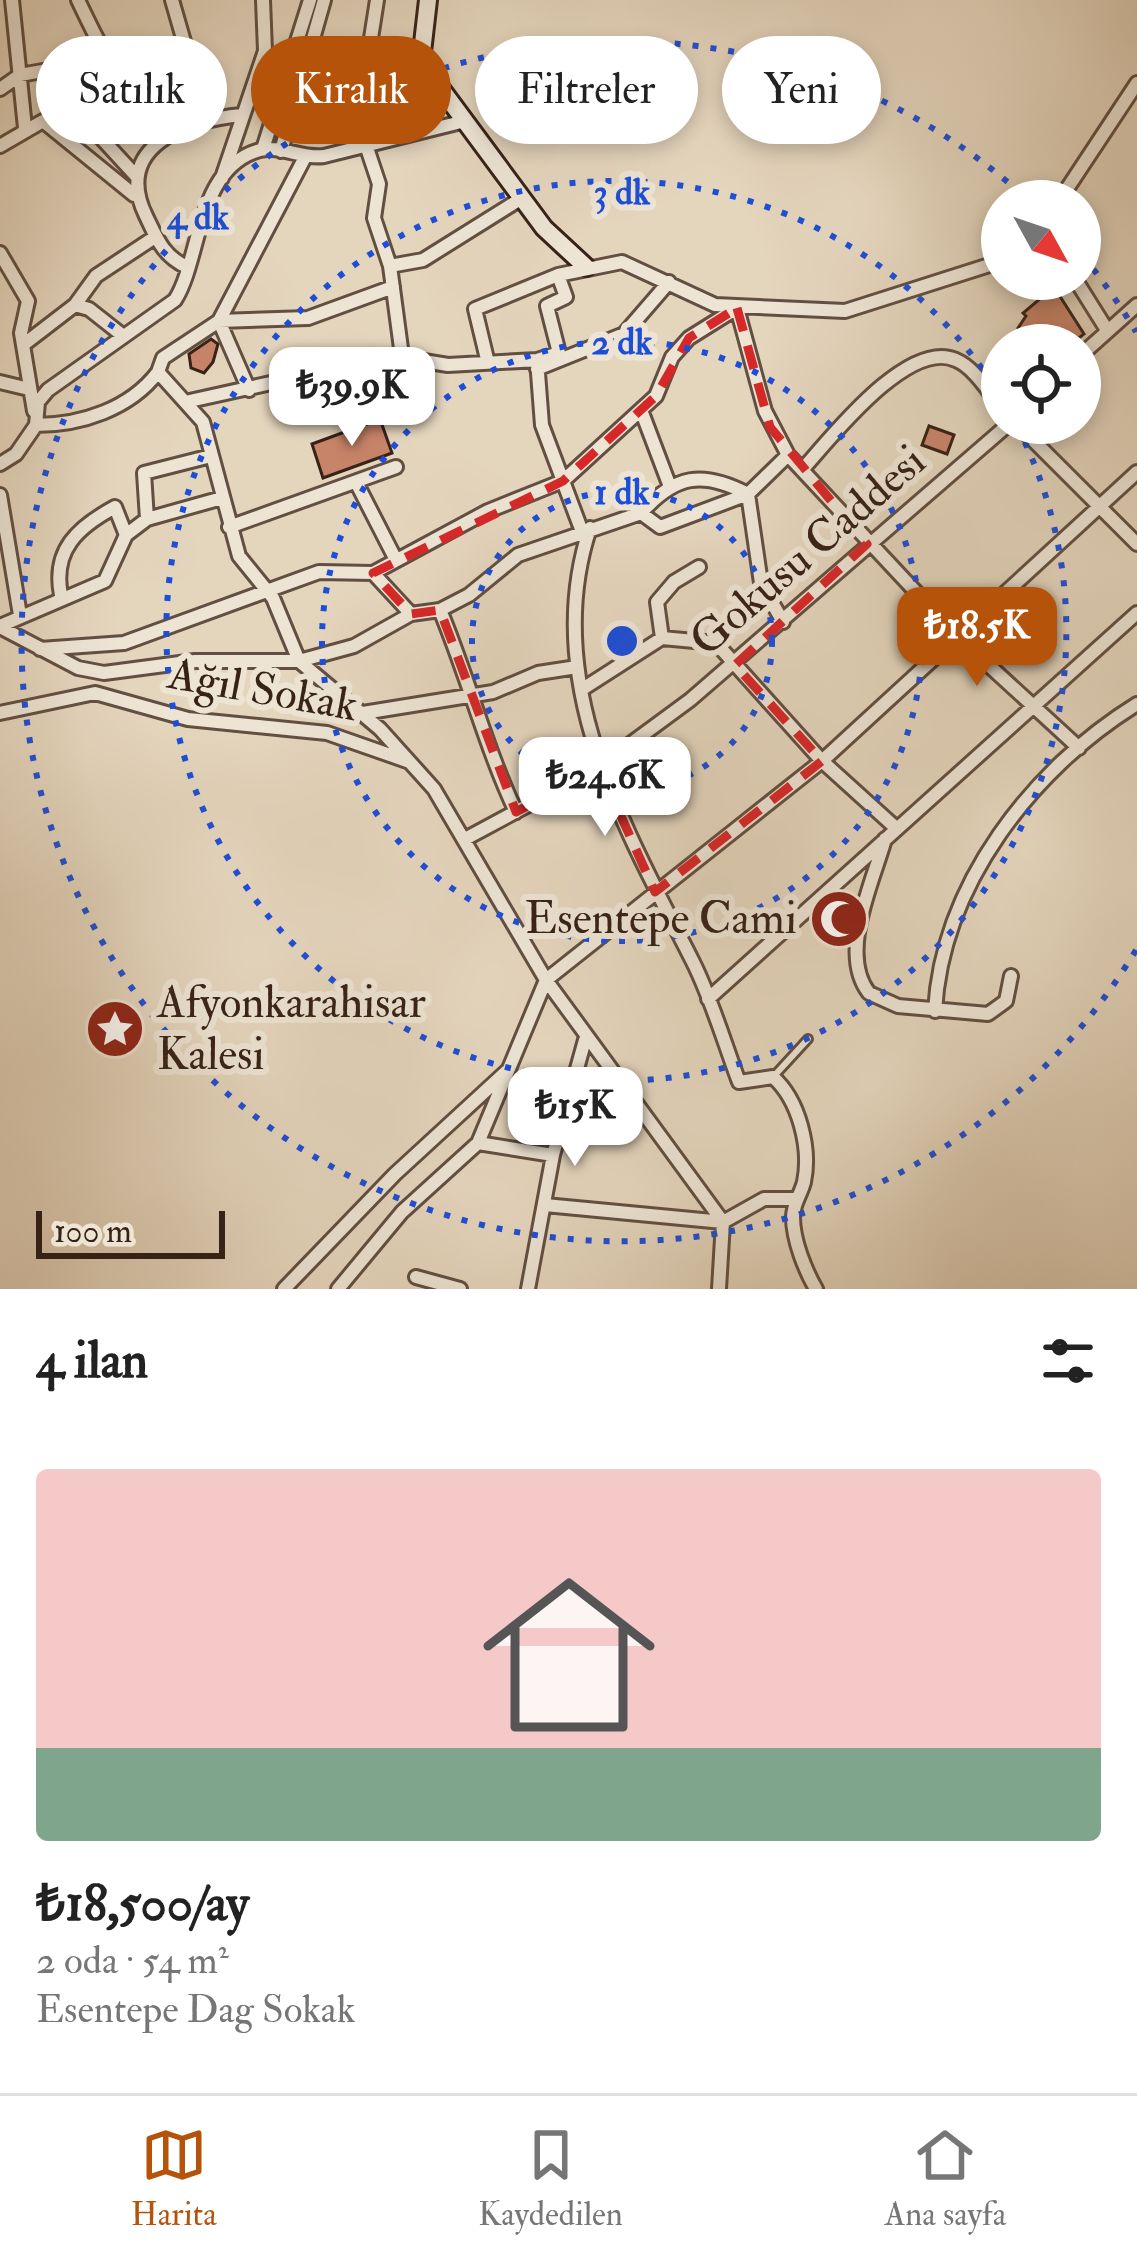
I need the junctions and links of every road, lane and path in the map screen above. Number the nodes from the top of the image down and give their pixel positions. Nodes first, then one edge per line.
1 (12, 0) edge
2 (78, 0) edge
3 (172, 0) edge
4 (310, 0) edge
5 (324, 0) edge
6 (377, 0) edge
7 (428, 0) edge
8 (267, 3) edge
9 (95, 36) edge
10 (182, 36) edge
11 (36, 72) edge
12 (20, 75) junction
13 (1137, 83) edge
14 (0, 89) edge
15 (242, 115) junction
16 (227, 116) edge
17 (461, 122) junction
18 (36, 124) edge
19 (26, 128) junction
20 (71, 144) edge
21 (106, 144) edge
22 (157, 144) edge
23 (366, 145) junction
24 (0, 146) edge
25 (263, 149) junction
26 (281, 151) junction
27 (304, 158) junction
28 (137, 177) junction
29 (1073, 180) edge
30 (220, 185) junction
31 (134, 195) junction
32 (522, 198) junction
33 (154, 237) junction
34 (0, 253) edge
35 (390, 266) junction
36 (187, 267) junction
37 (586, 267) junction
38 (981, 268) edge
39 (557, 275) junction
40 (669, 282) junction
41 (393, 287) junction
42 (1088, 300) edge
43 (75, 305) junction
44 (1137, 305) edge
45 (737, 308) junction
46 (219, 321) junction
47 (1107, 330) junction
48 (122, 335) junction
49 (1101, 336) edge
50 (22, 346) junction
51 (402, 356) junction
52 (488, 359) junction
53 (537, 365) junction
54 (158, 372) junction
55 (0, 382) edge
56 (981, 384) edge
57 (29, 389) junction
58 (249, 389) junction
59 (185, 402) junction
60 (641, 410) junction
61 (35, 419) junction
62 (988, 444) edge
63 (1035, 444) edge
64 (788, 454) junction
65 (211, 456) junction
66 (0, 464) edge
67 (396, 467) dead end
68 (802, 470) junction
69 (1137, 472) edge
70 (563, 481) junction
71 (356, 482) junction
72 (669, 484) junction
73 (748, 494) junction
74 (0, 495) edge
75 (222, 497) junction
76 (1099, 506) junction
77 (640, 513) junction
78 (147, 519) junction
79 (229, 527) junction
80 (585, 528) junction
81 (126, 535) junction
82 (868, 544) junction
83 (1137, 544) edge
84 (396, 560) junction
85 (699, 566) dead end
86 (373, 573) junction
87 (267, 590) junction
88 (61, 596) junction
89 (440, 610) junction
90 (1137, 613) edge
91 (411, 614) junction
92 (20, 615) junction
93 (783, 622) junction
94 (0, 626) edge
95 (958, 637) junction
96 (662, 638) junction
97 (40, 649) junction
98 (298, 661) junction
99 (735, 665) junction
100 (577, 667) junction
101 (96, 671) junction
102 (581, 690) junction
103 (95, 693) junction
104 (475, 695) junction
105 (1137, 704) edge
106 (1030, 708) junction
107 (0, 713) edge
108 (363, 713) junction
109 (1079, 748) junction
110 (821, 761) junction
111 (416, 766) junction
112 (599, 766) junction
113 (516, 812) junction
114 (891, 833) junction
115 (465, 839) junction
116 (655, 892) junction
117 (1011, 976) dead end
118 (546, 980) junction
119 (708, 999) junction
120 (935, 1011) junction
121 (808, 1039) dead end
122 (585, 1040) junction
123 (512, 1066) junction
124 (773, 1077) junction
125 (478, 1143) junction
126 (553, 1155) junction
127 (796, 1199) junction
128 (544, 1205) junction
129 (723, 1222) junction
130 (416, 1277) dead end
131 (284, 1289) edge
132 (338, 1289) edge
133 (460, 1289) edge
134 (528, 1289) edge
135 (719, 1289) edge
136 (816, 1289) edge

1 - 12 street
2 - 9 street
3 - 10 street
4 - 25 street
5 - 26 street
6 - 23 street
7 - 17 street
8 - 15 street
11 - 12 street
12 - 14 street
12 - 19 street
13 - 29 street
15 - 16 street
15 - 30 street
17 - 23 street
17 - 32 street
18 - 19 street
19 - 24 street
20 - 31 street
21 - 28 street
22 - 28 street
23 - 27 street
23 - 35 street
25 - 26 street
25 - 30 street
26 - 27 street
27 - 46 street
28 - 31 street
30 - 36 street
31 - 33 street
32 - 35 street
32 - 37 street
33 - 36 street
33 - 43 street
34 - 50 street
35 - 41 street
36 - 48 street
37 - 39 street
37 - 40 street
38 - 45 street
39 - 52 street
39 - 53 street
40 - 45 street
40 - 53 street
41 - 46 street
41 - 51 street
42 - 47 street
43 - 48 street
43 - 50 street
44 - 47 street
45 - 60 street
45 - 64 street
46 - 54 street
46 - 58 street
47 - 49 street
48 - 61 street
50 - 57 street
51 - 52 street
51 - 58 street
52 - 53 street
53 - 70 street
54 - 59 street
54 - 61 street
55 - 57 street
56 - 68 street
57 - 61 street
58 - 59 street
59 - 65 street
60 - 70 street
60 - 72 street
61 - 66 street
62 - 82 street, Gokusu Caddesi
63 - 76 street
64 - 68 street
64 - 73 street
65 - 75 street
65 - 78 street
67 - 71 street
68 - 82 street
69 - 76 street
70 - 80 street
70 - 84 street
71 - 79 street
71 - 84 street
72 - 73 street
72 - 77 street
73 - 77 street
73 - 93 street
74 - 92 street
75 - 78 street
75 - 79 street
76 - 83 street
76 - 95 street
77 - 80 street
78 - 81 street
79 - 87 street
80 - 89 street
80 - 100 street
81 - 88 street
81 - 88 street
82 - 93 street, Gokusu Caddesi
82 - 95 street
84 - 86 street
85 - 96 street
86 - 87 street
86 - 91 street
87 - 97 street
87 - 98 street
88 - 92 street
89 - 91 street
89 - 104 street
90 - 106 street
91 - 98 street
92 - 94 street
93 - 99 street, Gokusu Caddesi
94 - 97 street
95 - 106 street
95 - 110 street
96 - 99 street
96 - 102 street
97 - 101 street
98 - 101 street
98 - 108 street
99 - 110 street
99 - 112 street, Gokusu Caddesi
100 - 102 street
100 - 104 street
101 - 103 street
102 - 112 street
103 - 107 street
103 - 111 street, Ağıl Sokak
104 - 108 street
104 - 113 street
105 - 109 street
106 - 109 street
106 - 114 street
108 - 111 street
109 - 120 street
110 - 114 street
110 - 116 street
111 - 115 street
112 - 113 street, Gokusu Caddesi
112 - 116 street
113 - 115 street, Gokusu Caddesi
114 - 119 street
114 - 120 street
115 - 118 street
116 - 118 street
116 - 119 street
117 - 120 street
118 - 122 street
118 - 123 street
119 - 124 street
121 - 124 lane
122 - 126 street
122 - 129 street
123 - 125 street
123 - 131 street
124 - 127 street
125 - 126 street
125 - 132 street
126 - 128 street
127 - 129 street
127 - 136 street
128 - 129 street
128 - 134 street
129 - 135 street
130 - 133 street

